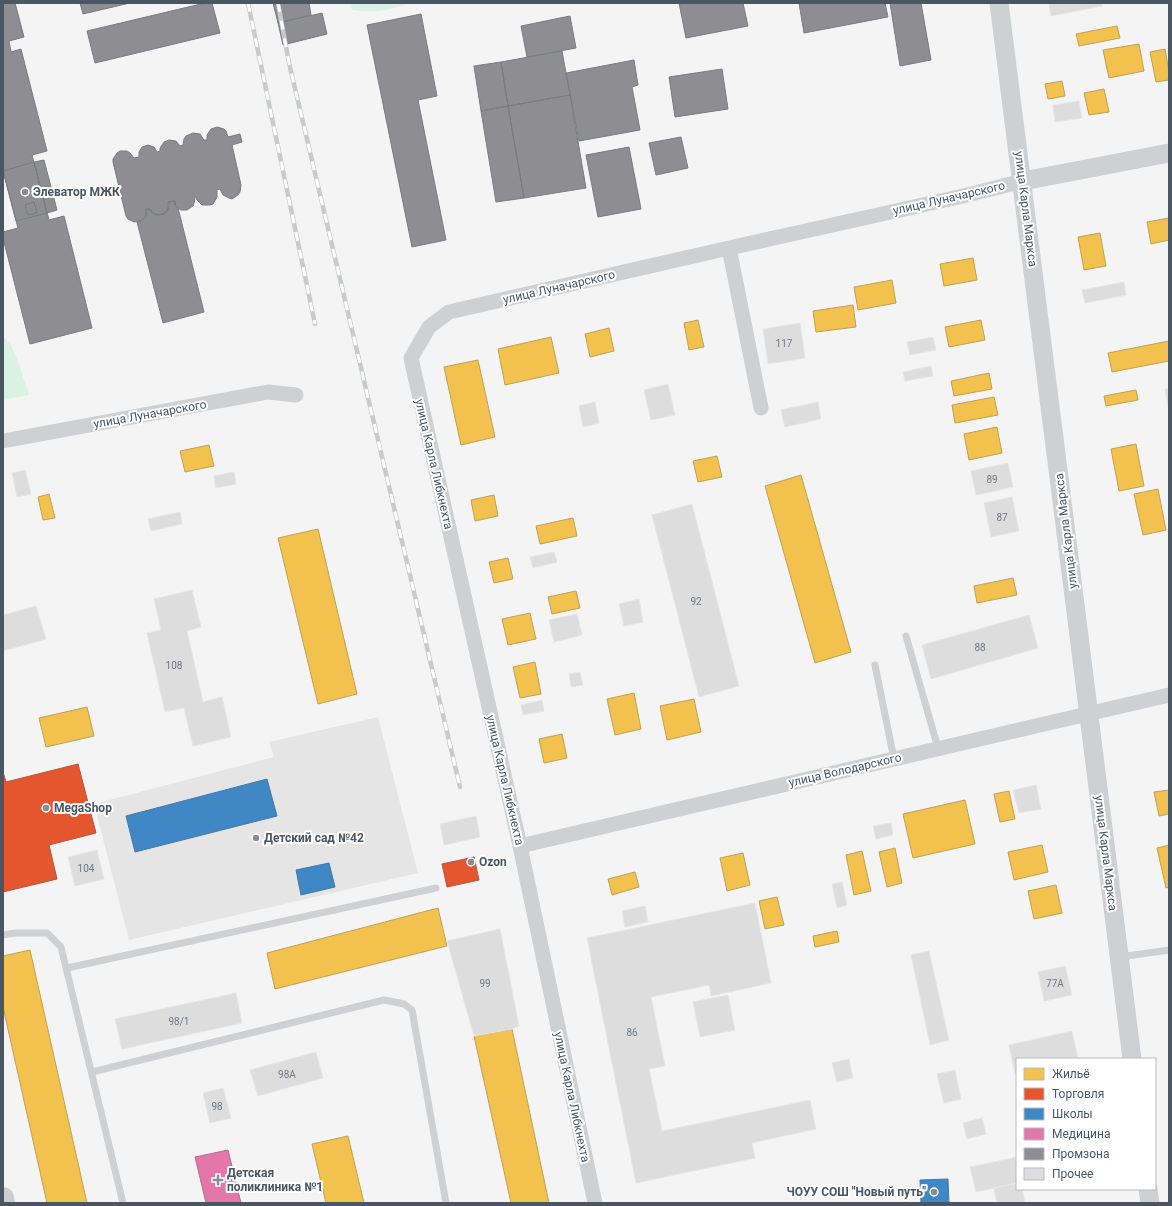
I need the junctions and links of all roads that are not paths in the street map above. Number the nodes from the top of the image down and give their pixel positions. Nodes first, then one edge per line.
1 (1000, 3) edge
2 (1169, 153) edge
3 (1023, 181) junction
4 (729, 248) junction
5 (411, 358) joint
6 (296, 395) dead end
7 (761, 408) dead end
8 (3, 441) edge
9 (906, 636) dead end
10 (875, 665) dead end
11 (1169, 695) edge
12 (1088, 713) junction
13 (938, 748) junction
14 (894, 759) junction
15 (520, 846) junction
16 (436, 888) dead end
17 (3, 935) edge
18 (1169, 950) edge
19 (1119, 957) junction
20 (66, 968) junction
21 (1132, 1058) edge
22 (92, 1072) junction
23 (1148, 1190) edge
24 (3, 1198) edge
25 (4, 1203) edge
26 (123, 1203) edge
27 (446, 1203) edge
28 (594, 1203) edge
29 (1150, 1203) edge

1 - 3 street, улица Карла Маркса
2 - 3 street, улица Луначарского
3 - 4 street, улица Луначарского
3 - 12 street, улица Карла Маркса
4 - 5 street, улица Луначарского
4 - 7 street
5 - 15 street, улица Карла Либкнехта
6 - 8 street, улица Луначарского
9 - 13 lane
10 - 14 lane
11 - 12 street, улица Володарского
12 - 13 street, улица Володарского
12 - 19 street, улица Карла Маркса
13 - 14 street, улица Володарского
14 - 15 street, улица Володарского
15 - 28 street, улица Карла Либкнехта
16 - 20 lane
17 - 20 lane
18 - 19 lane
19 - 21 street, улица Карла Маркса
20 - 22 lane
22 - 26 lane
22 - 27 lane
23 - 29 street
24 - 25 main road

